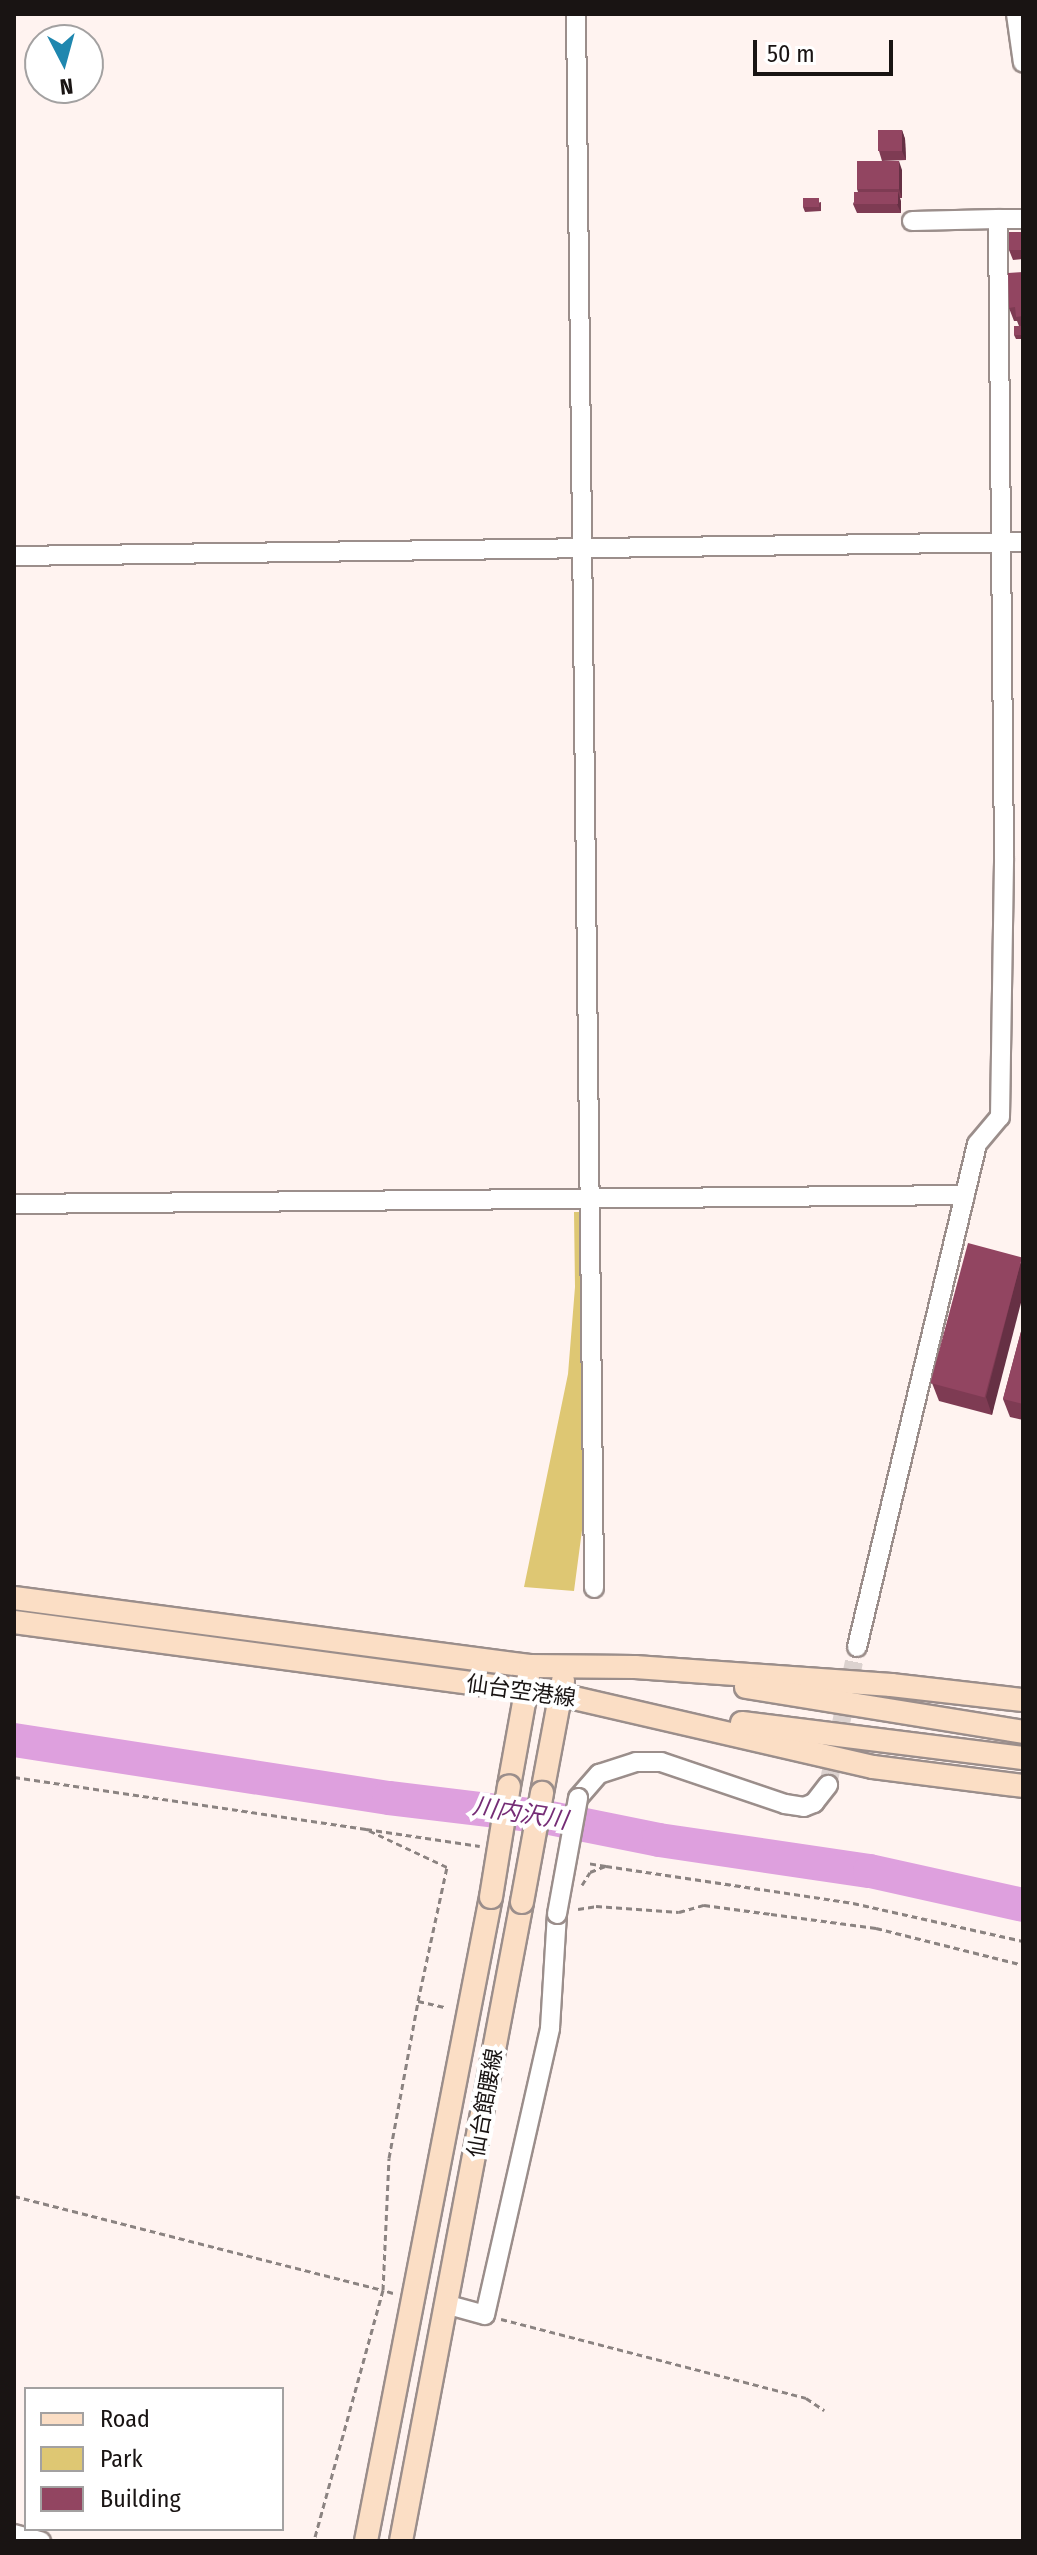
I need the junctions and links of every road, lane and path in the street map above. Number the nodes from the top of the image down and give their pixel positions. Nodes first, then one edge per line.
1 (576, 14) edge
2 (1016, 14) edge
3 (1023, 63) edge
4 (998, 219) junction
5 (1023, 219) edge
6 (912, 221) dead end
7 (1002, 542) junction
8 (1023, 542) edge
9 (582, 550) junction
10 (14, 556) edge
11 (1004, 864) junction
12 (1023, 864) edge
13 (965, 1195) junction
14 (589, 1199) junction
15 (14, 1204) edge
16 (594, 1588) dead end
17 (14, 1598) edge
18 (14, 1622) edge
19 (857, 1647) tunnel mouth
20 (567, 1664) junction
21 (530, 1666) junction
22 (635, 1667) junction
23 (527, 1691) junction
24 (561, 1695) junction
25 (1023, 1700) edge
26 (629, 1709) junction
27 (1023, 1732) edge
28 (1023, 1758) edge
29 (14, 1777) edge
30 (828, 1785) tunnel mouth
31 (1023, 1786) edge
32 (366, 1829) dead end
33 (606, 1866) dead end
34 (563, 1912) junction
35 (1023, 1941) edge
36 (1023, 1965) edge
37 (444, 2007) dead end
38 (14, 2196) edge
39 (383, 2290) junction
40 (416, 2297) junction
41 (445, 2304) junction
42 (485, 2315) junction
43 (824, 2410) dead end
44 (14, 2534) edge
45 (41, 2541) edge
46 (314, 2541) edge
47 (366, 2541) edge
48 (401, 2541) edge

1 - 9 street
2 - 3 street
4 - 5 street
4 - 6 street
4 - 7 street
7 - 8 street
7 - 9 street
7 - 11 street
9 - 10 street
9 - 14 street
11 - 12 street
11 - 13 street
13 - 14 street
13 - 19 street
14 - 15 street
14 - 16 street
17 - 21 main road, 仙台空港線
18 - 23 main road, 仙台空港線
20 - 21 main road, 仙台空港線
20 - 22 main road, 仙台空港線
20 - 24 main road, 仙台館腰線
21 - 23 main road, 仙台館腰線
22 - 25 main road, 仙台空港線
22 - 27 main road
23 - 24 main road, 仙台空港線
23 - 40 main road, 仙台館腰線, bridge
24 - 26 main road, 仙台空港線
24 - 41 main road, 仙台館腰線, bridge
26 - 28 main road
26 - 31 main road, 仙台空港線
29 - 32 path
30 - 34 street, bridge
33 - 35 path
34 - 36 path
34 - 42 street
37 - 39 path
38 - 39 path
39 - 40 path
39 - 46 path
40 - 47 main road, 仙台館腰線
41 - 42 street
41 - 48 main road, 仙台館腰線
42 - 43 path
44 - 45 street

